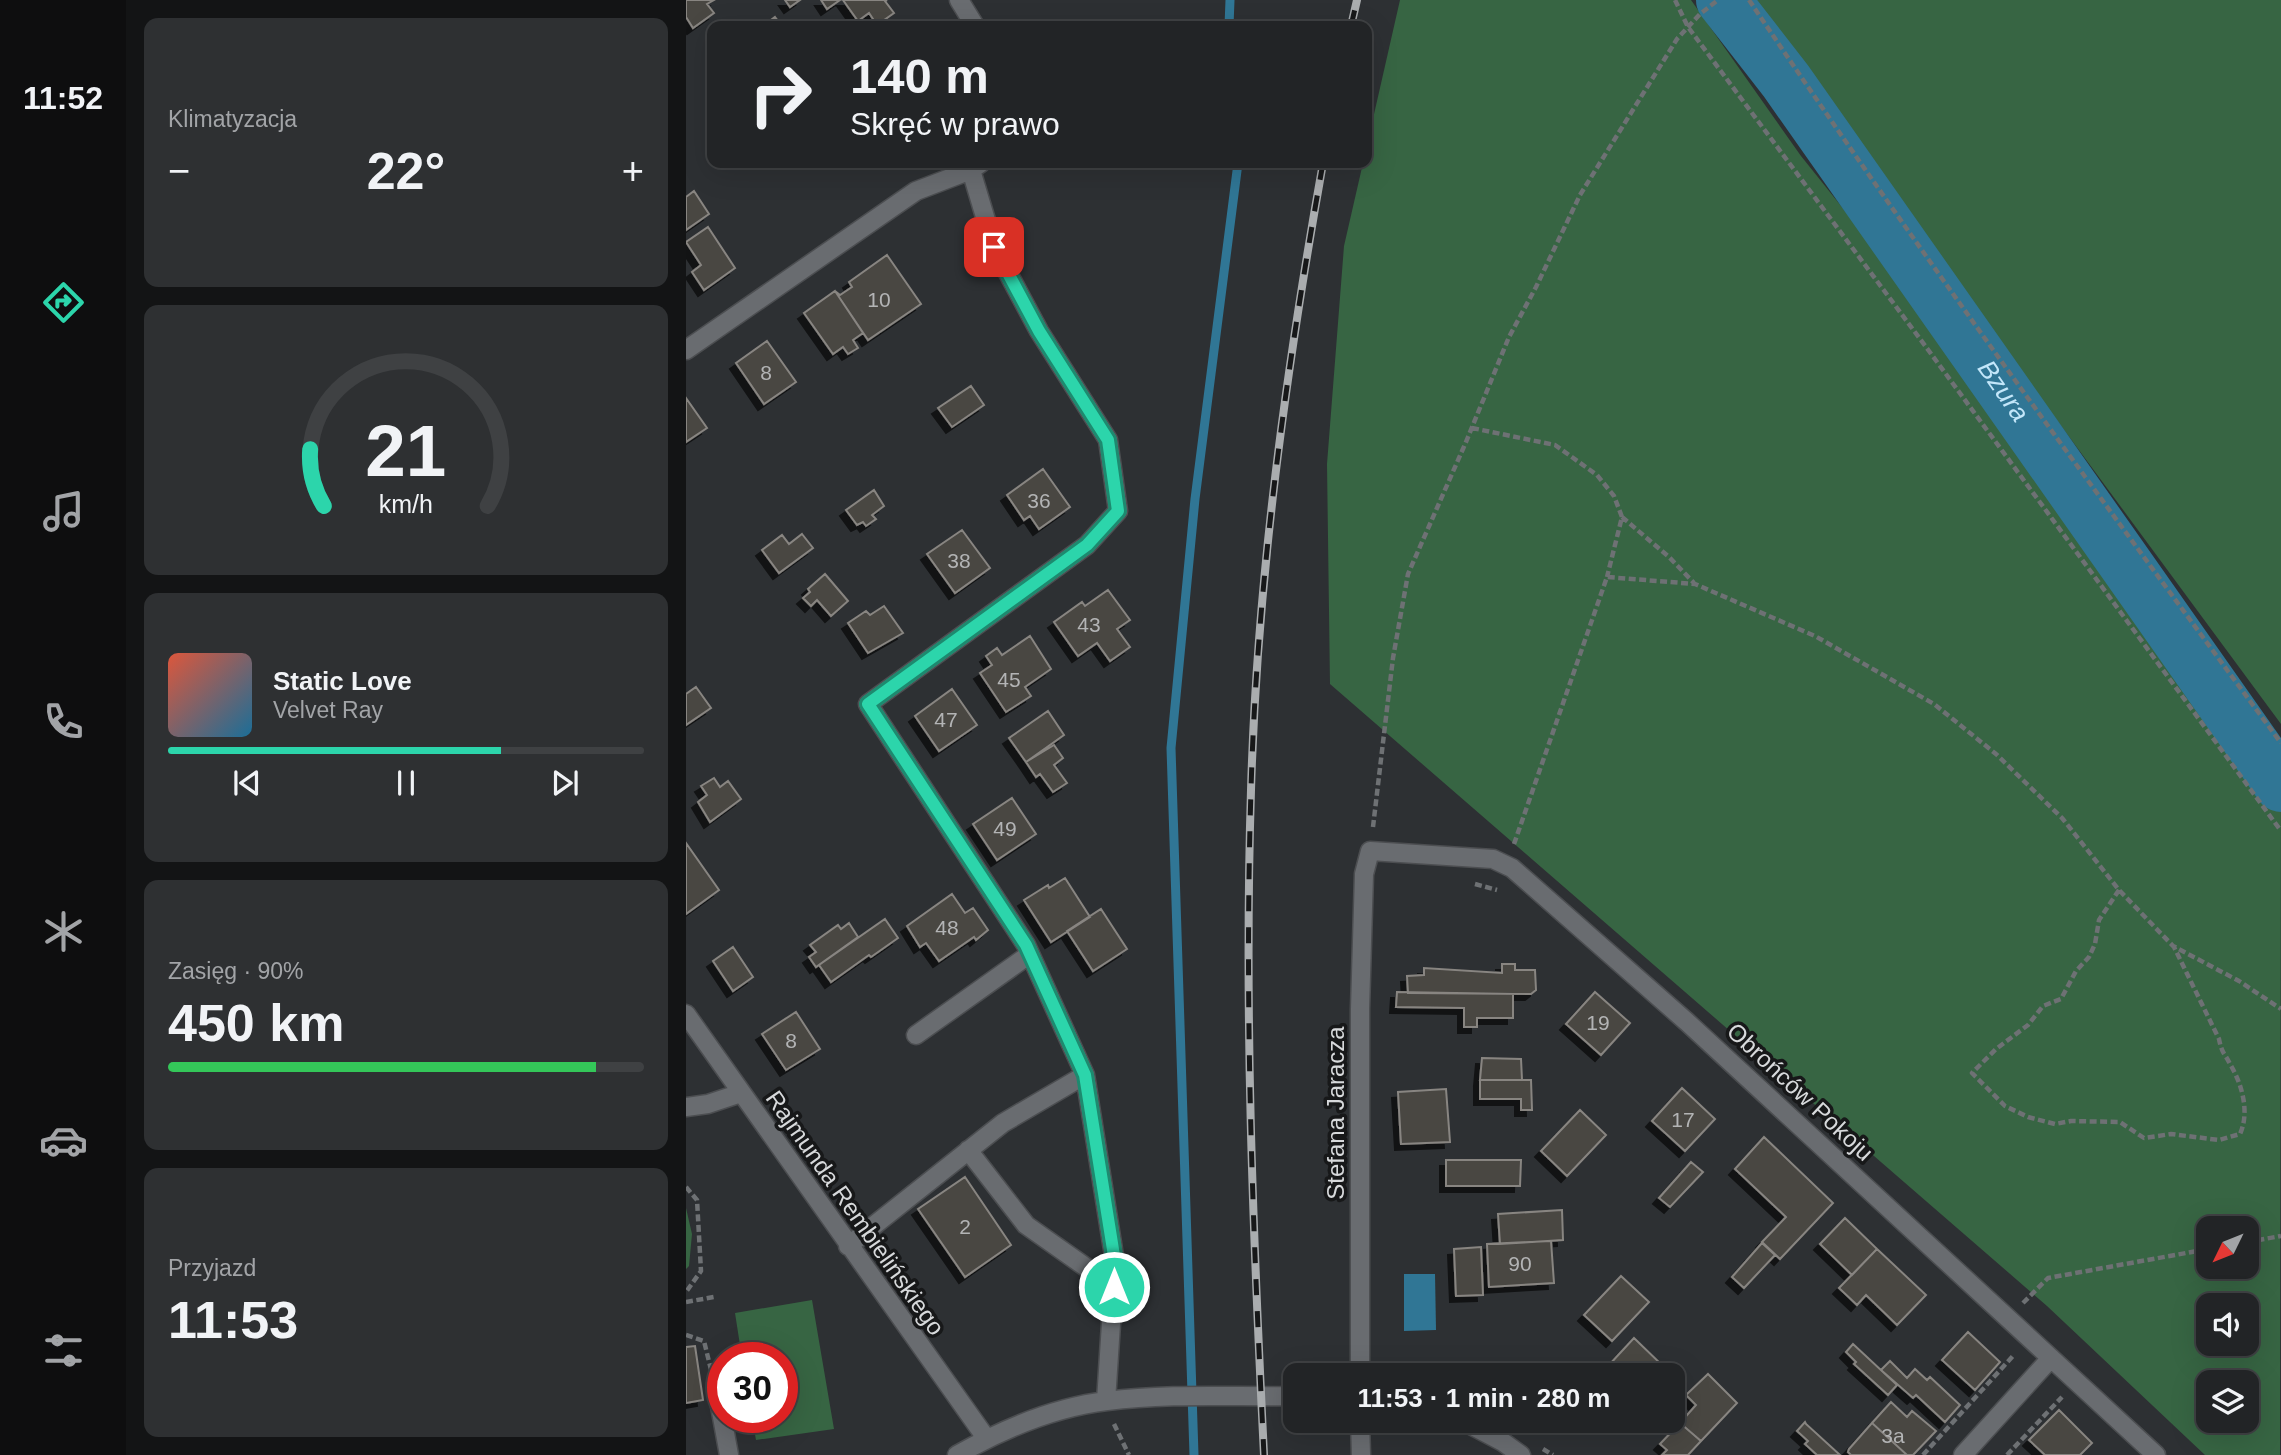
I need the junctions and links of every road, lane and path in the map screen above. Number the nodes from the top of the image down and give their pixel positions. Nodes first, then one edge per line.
1 (958, 0) edge
2 (1675, 0) edge
3 (1718, 0) edge
4 (1749, 0) edge
5 (972, 21) edge
6 (1688, 27) junction
7 (974, 168) edge
8 (976, 168) edge
9 (686, 350) edge
10 (1472, 428) junction
11 (1622, 517) junction
12 (1607, 578) junction
13 (1695, 584) junction
14 (2281, 743) edge
15 (2281, 831) edge
16 (1370, 851) junction
17 (1512, 868) junction
18 (1472, 883) dead end
19 (2119, 890) junction
20 (2173, 946) junction
21 (1030, 954) junction
22 (2281, 1009) edge
23 (686, 1014) edge
24 (916, 1035) dead end
25 (1085, 1075) junction
26 (741, 1093) junction
27 (686, 1107) edge
28 (968, 1150) junction
29 (686, 1187) edge
30 (2281, 1236) edge
31 (2259, 1240) edge
32 (848, 1246) junction
33 (2196, 1251) edge
34 (1114, 1287) junction
35 (686, 1292) edge
36 (714, 1297) dead end
37 (686, 1301) edge
38 (2009, 1318) junction
39 (686, 1335) edge
40 (2003, 1347) dead end
41 (707, 1352) edge
42 (2013, 1356) junction
43 (2051, 1358) junction
44 (1360, 1363) edge
45 (2036, 1376) junction
46 (1283, 1396) edge
47 (1106, 1401) junction
48 (1114, 1424) dead end
49 (725, 1433) edge
50 (1360, 1433) edge
51 (1486, 1433) edge
52 (986, 1438) junction
53 (729, 1455) edge
54 (957, 1455) edge
55 (1129, 1455) edge
56 (1361, 1455) edge
57 (1521, 1455) edge
58 (1923, 1455) edge
59 (1963, 1455) edge
60 (2007, 1455) edge
61 (2156, 1455) edge

1 - 5 street
2 - 6 path
3 - 6 path
4 - 14 path
6 - 10 path
6 - 15 path
7 - 9 street
8 - 21 street
10 - 11 path
10 - 16 path
11 - 12 path
11 - 13 path
12 - 13 path
12 - 17 path
13 - 19 path
16 - 17 street, Obrońców Pokoju
16 - 44 street, Stefana Jaracza
17 - 18 path
17 - 38 street, Obrońców Pokoju
19 - 20 path
19 - 20 path
20 - 22 path
21 - 24 street
21 - 25 street
23 - 26 street, Rajmunda Rembielińskiego
25 - 28 street
25 - 34 street
26 - 27 street
26 - 32 street, Rajmunda Rembielińskiego
28 - 32 street
28 - 34 street
29 - 35 path
30 - 31 path
32 - 52 street, Rajmunda Rembielińskiego
33 - 38 path
34 - 47 street
36 - 37 path
38 - 43 street, Obrońców Pokoju
39 - 41 path
40 - 42 path
42 - 45 path
42 - 58 path
43 - 45 street
43 - 61 street, Obrońców Pokoju
45 - 59 street
45 - 60 path
46 - 47 street
47 - 52 street
48 - 55 path
49 - 53 street
50 - 56 street
51 - 57 street
52 - 54 street

